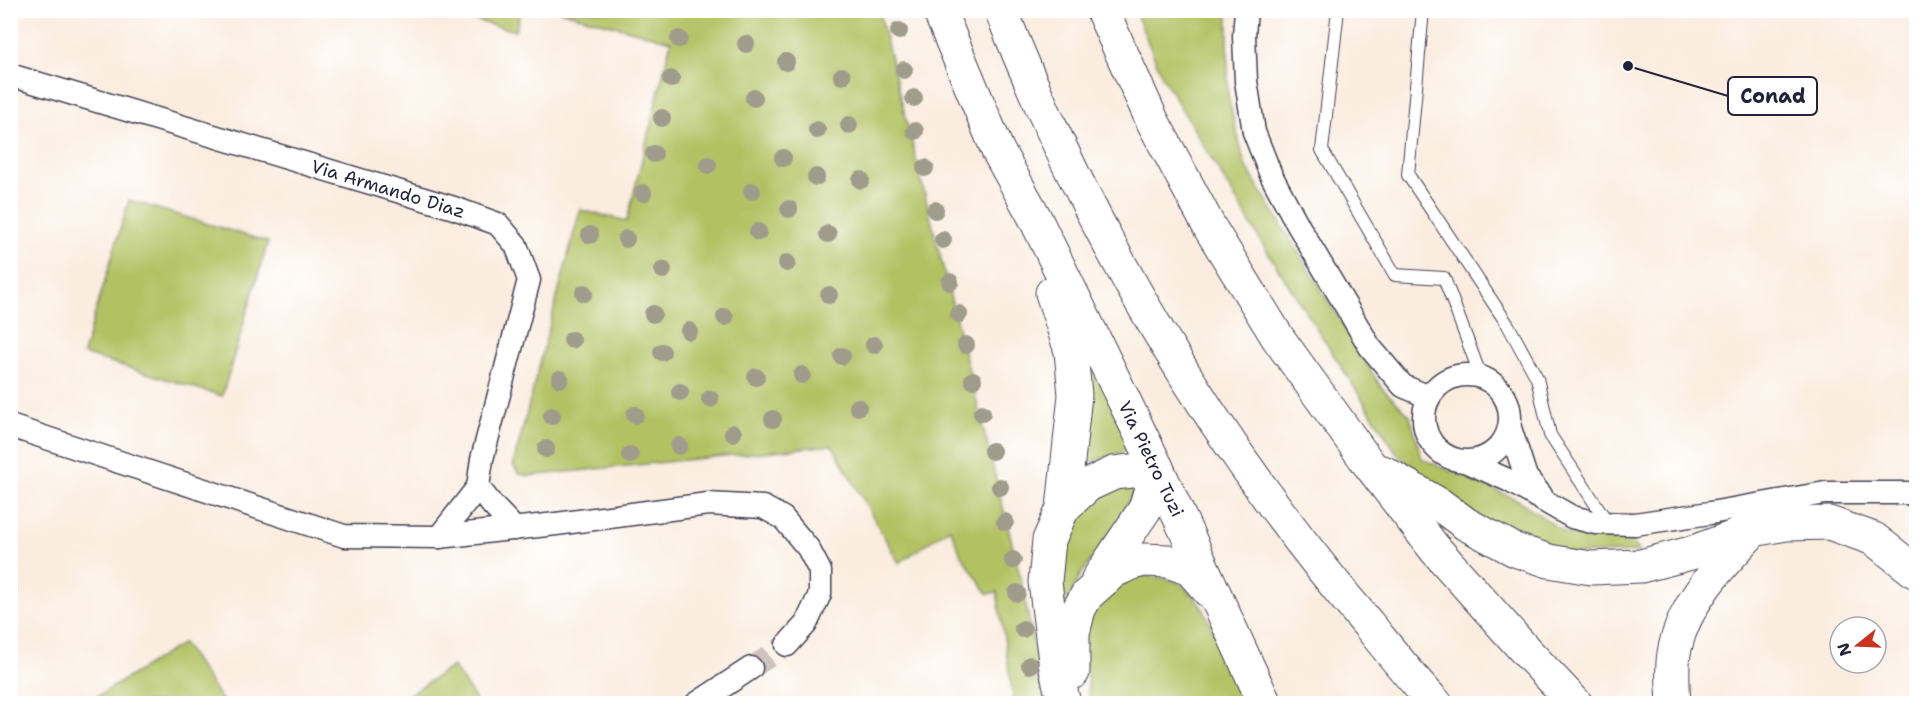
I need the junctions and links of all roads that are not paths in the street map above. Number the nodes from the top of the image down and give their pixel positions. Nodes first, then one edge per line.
1 (1001, 10) edge
2 (1102, 10) edge
3 (1246, 10) edge
4 (1338, 10) edge
5 (1423, 10) edge
6 (950, 20) edge
7 (10, 75) edge
8 (1481, 377) junction
9 (1429, 397) junction
10 (10, 426) edge
11 (1510, 428) junction
12 (1467, 462) junction
13 (1369, 464) junction
14 (1157, 468) junction
15 (478, 487) junction
16 (1914, 496) edge
17 (1546, 501) junction
18 (1063, 508) junction
19 (1608, 523) junction
20 (515, 528) junction
21 (1753, 530) junction
22 (439, 537) junction
23 (1917, 572) edge
24 (1087, 595) junction
25 (1217, 600) junction
26 (787, 645) tunnel mouth
27 (751, 668) tunnel mouth
28 (1433, 701) edge
29 (696, 704) edge
30 (1064, 704) edge
31 (1073, 704) edge
32 (1265, 704) edge
33 (1576, 704) edge
34 (1674, 704) edge

1 - 28 main road
2 - 13 main road
3 - 9 street
4 - 8 lane
5 - 19 lane
6 - 14 main road, Via Pietro Tuzi
6 - 18 main road
7 - 15 street, Via Armando Diaz
8 - 9 street
8 - 11 street
9 - 12 street
10 - 22 street
11 - 12 street
11 - 17 street
12 - 17 street
13 - 21 main road
13 - 33 main road
14 - 18 main road
14 - 24 main road
14 - 25 main road, Via Pietro Tuzi
15 - 20 street
15 - 22 street, Via Armando Diaz
16 - 19 street
17 - 19 street
18 - 30 main road
20 - 22 street
20 - 26 street
21 - 23 main road
21 - 34 main road
24 - 25 main road
24 - 31 main road
25 - 32 main road, Via Pietro Tuzi
27 - 29 street

